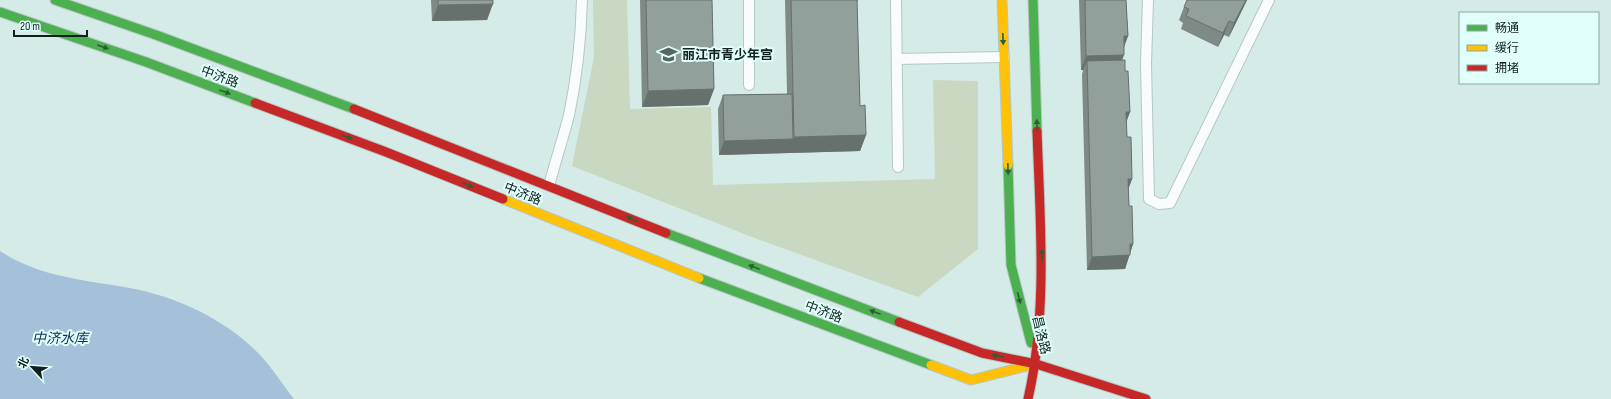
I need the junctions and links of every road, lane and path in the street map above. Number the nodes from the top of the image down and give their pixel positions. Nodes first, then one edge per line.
1 (55, 0) edge
2 (582, 0) edge
3 (749, 0) edge
4 (896, 0) edge
5 (1002, 0) edge
6 (1033, 0) edge
7 (1148, 0) edge
8 (1268, 0) edge
9 (0, 12) edge
10 (1004, 57) junction
11 (897, 59) junction
12 (749, 85) dead end
13 (898, 167) dead end
14 (549, 186) junction
15 (1036, 364) junction
16 (1028, 399) edge
17 (1146, 399) edge

1 - 14 street, 中济路
2 - 14 lane
3 - 12 lane
4 - 11 lane
5 -> 10 street, 昌洛路
15 -> 6 street, 昌洛路
7 - 8 lane
9 -> 15 street, 中济路
10 - 11 lane
10 -> 15 street, 昌洛路
11 - 13 lane
15 -> 14 street, 中济路
15 - 16 street
15 - 17 street, 中济路

